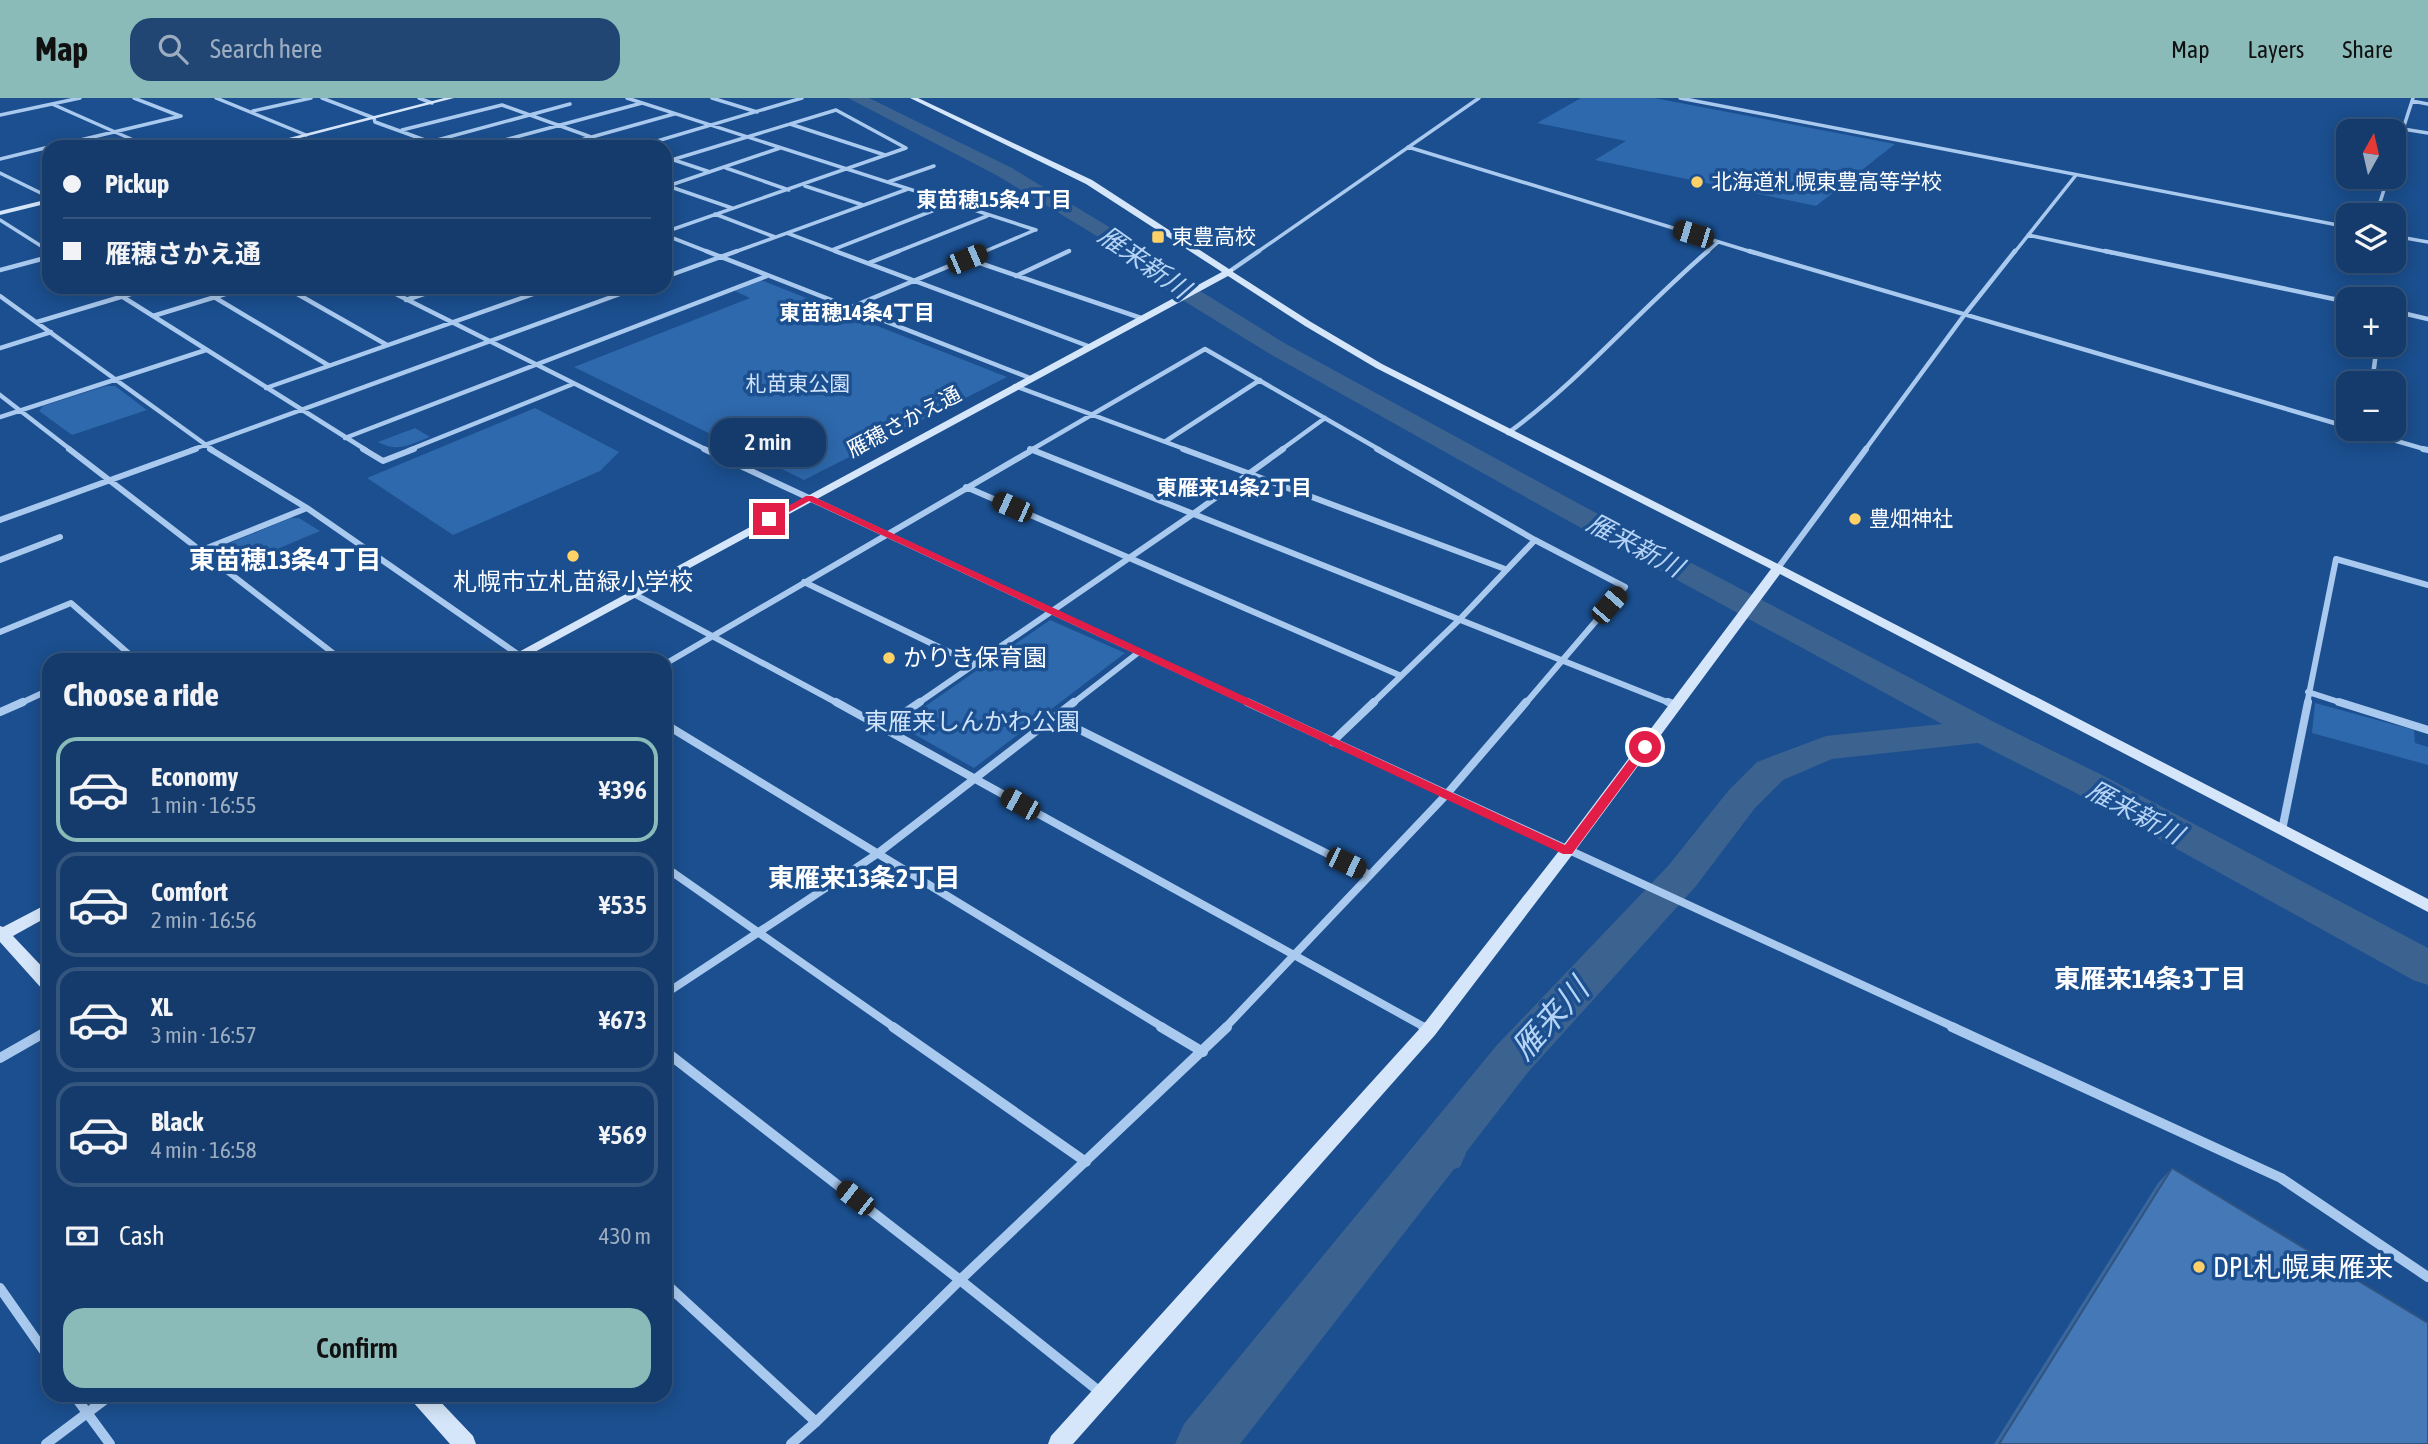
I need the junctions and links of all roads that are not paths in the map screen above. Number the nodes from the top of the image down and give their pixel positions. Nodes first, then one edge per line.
1 (80, 98) edge
2 (134, 98) edge
3 (216, 98) edge
4 (311, 98) edge
5 (322, 98) edge
6 (419, 98) edge
7 (451, 98) edge
8 (627, 98) edge
9 (652, 98) edge
10 (712, 98) edge
11 (728, 98) edge
12 (802, 98) edge
13 (913, 98) edge
14 (1479, 98) edge
15 (1680, 98) edge
16 (720, 100) junction
17 (2412, 100) edge
18 (641, 102) junction
19 (432, 103) junction
20 (52, 104) junction
21 (570, 104) dead end
22 (2428, 104) edge
23 (251, 112) junction
24 (757, 112) junction
25 (675, 114) junction
26 (0, 115) edge
27 (530, 115) junction
28 (374, 118) junction
29 (2406, 119) edge
30 (789, 124) junction
31 (711, 125) junction
32 (555, 126) junction
33 (2406, 129) edge
34 (402, 130) junction
35 (116, 132) junction
36 (2428, 133) edge
37 (306, 135) junction
38 (591, 137) junction
39 (747, 137) junction
40 (81, 140) edge
41 (134, 140) edge
42 (286, 140) edge
43 (425, 140) edge
44 (437, 140) edge
45 (504, 140) edge
46 (580, 140) edge
47 (661, 140) edge
48 (1408, 147) junction
49 (781, 148) junction
50 (42, 149) edge
51 (887, 155) junction
52 (0, 159) edge
53 (673, 160) joint
54 (934, 166) dead end
55 (726, 167) junction
56 (847, 169) junction
57 (711, 172) junction
58 (0, 173) edge
59 (2076, 175) junction
60 (888, 182) junction
61 (672, 185) edge
62 (804, 185) junction
63 (672, 189) edge
64 (909, 189) junction
65 (790, 190) junction
66 (42, 195) edge
67 (42, 201) edge
68 (951, 204) junction
69 (864, 205) junction
70 (733, 208) junction
71 (0, 213) edge
72 (715, 214) junction
73 (988, 215) junction
74 (0, 220) edge
75 (2336, 225) edge
76 (672, 230) edge
77 (787, 233) junction
78 (2028, 234) junction
79 (672, 236) edge
80 (776, 237) junction
81 (2406, 238) edge
82 (1718, 242) junction
83 (2428, 243) edge
84 (42, 249) edge
85 (832, 250) junction
86 (1069, 251) dead end
87 (42, 256) edge
88 (722, 256) junction
89 (967, 259) junction
90 (869, 263) junction
91 (0, 270) edge
92 (1230, 271) junction
93 (672, 274) edge
94 (767, 276) junction
95 (1015, 276) junction
96 (914, 281) junction
97 (117, 294) edge
98 (131, 294) edge
99 (224, 294) edge
100 (297, 294) edge
101 (395, 294) edge
102 (424, 294) edge
103 (533, 294) edge
104 (620, 294) edge
105 (0, 296) edge
106 (121, 297) junction
107 (214, 297) junction
108 (2336, 299) edge
109 (406, 300) junction
110 (848, 308) junction
111 (1965, 314) junction
112 (2406, 314) edge
113 (153, 316) junction
114 (1140, 318) junction
115 (2428, 319) edge
116 (37, 322) junction
117 (452, 322) junction
118 (51, 332) junction
119 (489, 342) junction
120 (387, 345) junction
121 (1088, 346) junction
122 (0, 348) edge
123 (206, 350) junction
124 (328, 365) junction
125 (536, 365) junction
126 (1030, 378) junction
127 (117, 379) junction
128 (1260, 380) junction
129 (573, 384) junction
130 (1015, 386) junction
131 (265, 388) junction
132 (0, 395) edge
133 (19, 411) junction
134 (302, 411) junction
135 (1092, 413) junction
136 (0, 417) edge
137 (1325, 418) junction
138 (2336, 423) edge
139 (1508, 433) junction
140 (345, 438) junction
141 (1166, 441) junction
142 (2400, 441) edge
143 (206, 446) junction
144 (1030, 449) junction
145 (2428, 450) edge
146 (1251, 473) junction
147 (112, 480) junction
148 (966, 487) junction
149 (809, 498) junction
150 (307, 508) junction
151 (1193, 514) junction
152 (2, 518) edge
153 (886, 534) junction
154 (60, 537) dead end
155 (1535, 540) junction
156 (202, 550) junction
157 (1126, 558) junction
158 (0, 560) edge
159 (1506, 569) junction
160 (1778, 569) junction
161 (804, 582) junction
162 (2428, 585) edge
163 (632, 593) junction
164 (1052, 611) junction
165 (1459, 620) junction
166 (0, 632) edge
167 (712, 636) junction
168 (1139, 652) junction
169 (129, 653) edge
170 (333, 653) edge
171 (508, 653) edge
172 (521, 653) edge
173 (672, 660) edge
174 (1561, 660) junction
175 (974, 664) junction
176 (1399, 675) junction
177 (2308, 692) junction
178 (42, 693) edge
179 (1676, 705) junction
180 (0, 712) edge
181 (1054, 717) junction
182 (883, 727) junction
183 (672, 728) edge
184 (2428, 730) edge
185 (1332, 742) junction
186 (974, 779) junction
187 (1446, 794) junction
188 (2282, 831) junction
189 (1567, 851) junction
190 (877, 854) junction
191 (672, 872) edge
192 (1370, 875) junction
193 (2428, 906) edge
194 (42, 913) edge
195 (758, 933) junction
196 (1, 934) edge
197 (1294, 955) junction
198 (42, 977) edge
199 (672, 989) edge
200 (1429, 1030) junction
201 (42, 1034) edge
202 (1203, 1052) junction
203 (672, 1056) edge
204 (0, 1058) edge
205 (1086, 1162) junction
206 (2428, 1277) edge
207 (960, 1280) junction
208 (0, 1288) edge
209 (672, 1289) edge
210 (42, 1348) edge
211 (1104, 1395) junction
212 (79, 1402) edge
213 (102, 1402) edge
214 (426, 1402) edge
215 (87, 1413) junction
216 (816, 1422) junction
217 (46, 1444) edge
218 (110, 1444) edge
219 (465, 1444) edge
220 (791, 1444) edge
221 (1059, 1444) edge

1 - 20 street
2 - 35 street
3 - 23 street
4 - 23 street
5 - 28 street
6 - 19 street
7 - 19 street
8 - 18 street
9 - 18 street
10 - 16 street
11 - 16 street
12 - 24 street
13 - 92 street
14 - 48 street
15 - 59 street
16 - 24 street
17 - 22 street
17 - 29 street
18 - 25 street
18 - 32 street
19 - 28 street
20 - 26 street
20 - 35 street
21 - 27 street
23 - 37 street
24 - 31 street
25 - 31 street
25 - 38 street
27 - 32 street
27 - 34 street
27 - 44 street
28 - 34 street
28 - 37 street
30 - 39 street
30 - 51 street
30 - 51 street
31 - 39 street
31 - 47 street
32 - 38 street
32 - 45 street
33 - 36 street
34 - 43 street
35 - 40 street
35 - 41 street
37 - 42 street
38 - 46 street
39 - 49 street
39 - 53 street
48 - 82 street
48 - 92 street
49 - 55 street
49 - 56 street
50 - 52 street
51 - 56 street
53 - 57 street
54 - 60 street
55 - 57 street
55 - 65 street
56 - 60 street
56 - 62 street
57 - 61 street
58 - 66 street
59 - 75 street
59 - 78 street
60 - 64 street
62 - 65 street
62 - 69 street
63 - 70 street
64 - 68 street
64 - 69 street
65 - 70 street
67 - 71 street
68 - 73 street
68 - 85 street
69 - 77 street
70 - 72 street
72 - 76 street
72 - 80 street
73 - 89 street
73 - 90 street
74 - 84 street
77 - 80 street
77 - 85 street
78 - 108 street
78 - 111 street
79 - 88 street
80 - 88 street
81 - 83 street
82 - 111 street
82 - 139 street
85 - 90 street
86 - 95 street
87 - 91 street
88 - 93 street
88 - 94 street
89 - 95 street
89 - 96 street
90 - 96 street
92 - 114 street, 雁穂さかえ通
92 - 139 street
94 - 110 street
94 - 125 street
95 - 114 street
96 - 110 street
96 - 121 street
97 - 106 street
98 - 106 street
99 - 107 street
100 - 120 street
101 - 109 street
102 - 109 street
103 - 117 street
104 - 119 street
105 - 116 street
106 - 113 street
106 - 116 street
107 - 113 street
107 - 124 street
109 - 117 street
110 - 126 street
111 - 138 street
111 - 160 street
112 - 115 street
113 - 123 street
114 - 121 street, 雁穂さかえ通
116 - 118 street
117 - 119 street
117 - 120 street
118 - 122 street
118 - 127 street
119 - 125 street
119 - 134 street
120 - 124 street
121 - 126 street, 雁穂さかえ通
123 - 127 street
123 - 131 street
124 - 131 street
125 - 129 street
125 - 140 street
126 - 130 street, 雁穂さかえ通
127 - 133 street
127 - 143 street
128 - 135 street
128 - 137 street
128 - 141 street
129 - 140 street
129 - 149 street
130 - 135 street
130 - 149 street, 雁穂さかえ通
131 - 134 street
132 - 133 street
133 - 136 street
133 - 147 street
134 - 140 street
134 - 143 street
135 - 141 street
135 - 144 street
137 - 146 street
137 - 155 street
139 - 160 street
141 - 146 street
142 - 145 street
143 - 147 street
143 - 150 street
144 - 148 street
144 - 151 street
146 - 151 street
146 - 159 street
147 - 152 street
147 - 156 street
148 - 153 street
148 - 157 street
149 - 153 street
149 - 163 street, 雁穂さかえ通
150 - 156 street
150 - 171 street
151 - 157 street
151 - 165 street
153 - 161 street
153 - 164 street
154 - 158 street
155 - 159 street
155 - 174 street
156 - 170 street
157 - 164 street
157 - 176 street
159 - 165 street
160 - 179 street
160 - 188 street
161 - 167 street
161 - 175 street
162 - 177 street
163 - 167 street
163 - 172 street, 雁穂さかえ通
164 - 168 street
164 - 175 street
165 - 174 street
165 - 176 street
166 - 169 street
167 - 173 street
167 - 182 street
168 - 181 street
168 - 185 street
174 - 179 street
174 - 187 street
175 - 182 street
176 - 185 street
177 - 184 street
177 - 188 street
178 - 180 street
179 - 189 street
181 - 186 street
181 - 192 street
182 - 186 street
183 - 190 street
185 - 187 street
186 - 190 street
186 - 197 street
187 - 189 street
187 - 192 street
188 - 193 street
189 - 200 street
189 - 206 street
190 - 195 street
190 - 202 street
191 - 195 street
192 - 197 street
194 - 196 street
195 - 199 street
195 - 205 street
196 - 198 street
197 - 200 street
197 - 202 street
200 - 211 street
201 - 204 street
202 - 205 street
203 - 207 street
205 - 207 street
207 - 211 street
207 - 216 street
208 - 210 street
209 - 216 street
211 - 221 street
212 - 215 street
213 - 215 street
214 - 219 street
215 - 217 street
215 - 218 street
216 - 220 street

